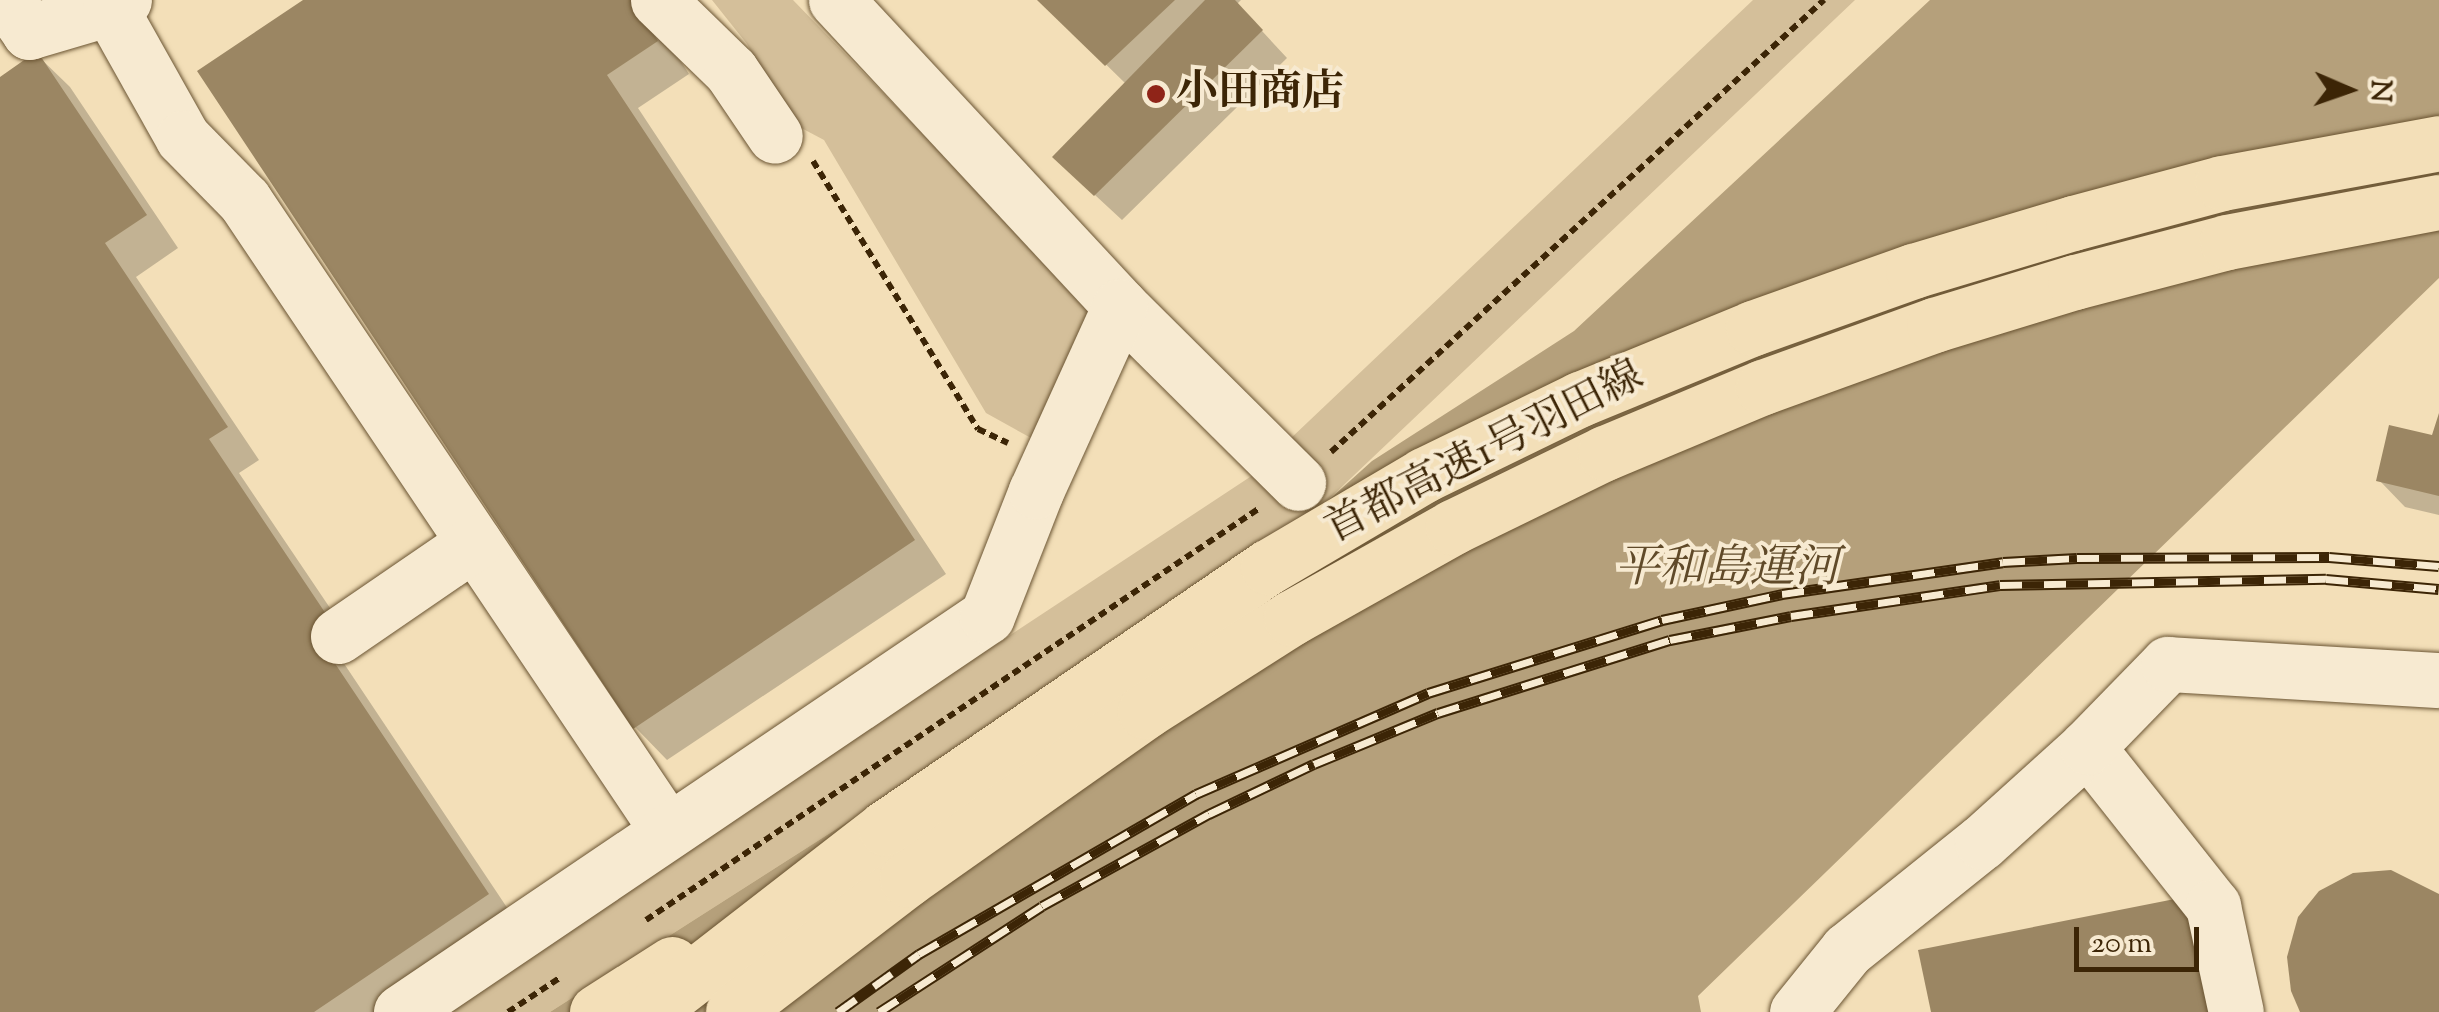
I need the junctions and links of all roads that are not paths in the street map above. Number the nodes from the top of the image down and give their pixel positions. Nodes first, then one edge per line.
1 (7, 0) edge
2 (658, 0) edge
3 (836, 0) edge
4 (117, 4) edge
5 (775, 136) road end
6 (2439, 143) edge
7 (2439, 202) edge
8 (1120, 306) junction
9 (1298, 483) road end
10 (474, 543) junction
11 (338, 636) dead end
12 (2439, 680) edge
13 (2087, 747) junction
14 (886, 828) junction
15 (668, 831) junction
16 (586, 990) edge
17 (401, 1012) edge
18 (648, 1012) edge
19 (733, 1012) edge
20 (1797, 1012) edge
21 (2236, 1012) edge

1 - 4 street
2 - 5 street
3 - 8 street
4 - 10 street
6 - 14 highway, 首都高速1号羽田線
7 - 19 highway, 首都高速1号羽田線
8 - 9 street
8 - 15 street
10 - 11 street
10 - 15 street
12 - 13 street
13 - 20 street
13 - 21 street
14 - 16 highway
14 - 18 highway, 首都高速1号羽田線
15 - 17 street

